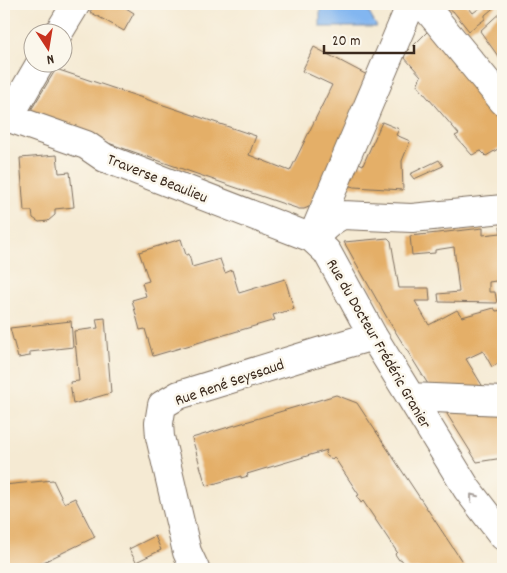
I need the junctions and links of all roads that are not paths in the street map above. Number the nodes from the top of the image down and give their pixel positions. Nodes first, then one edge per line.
1 (76, 4) edge
2 (412, 4) edge
3 (423, 4) edge
4 (65, 22) edge
5 (35, 72) edge
6 (503, 101) edge
7 (6, 116) edge
8 (503, 209) edge
9 (312, 238) junction
10 (373, 336) junction
11 (410, 396) junction
12 (503, 401) edge
13 (503, 536) edge
14 (195, 569) edge

1 - 4 street
2 - 9 street
3 - 6 street
5 - 7 street
7 - 9 street, Traverse Beaulieu
8 - 9 street
9 - 10 street, Rue du Docteur Frédéric Granier
10 - 11 street, Rue du Docteur Frédéric Granier
10 - 14 street, Rue René Seyssaud
11 - 12 street
13 -> 11 street, Rue du Docteur Frédéric Granier

